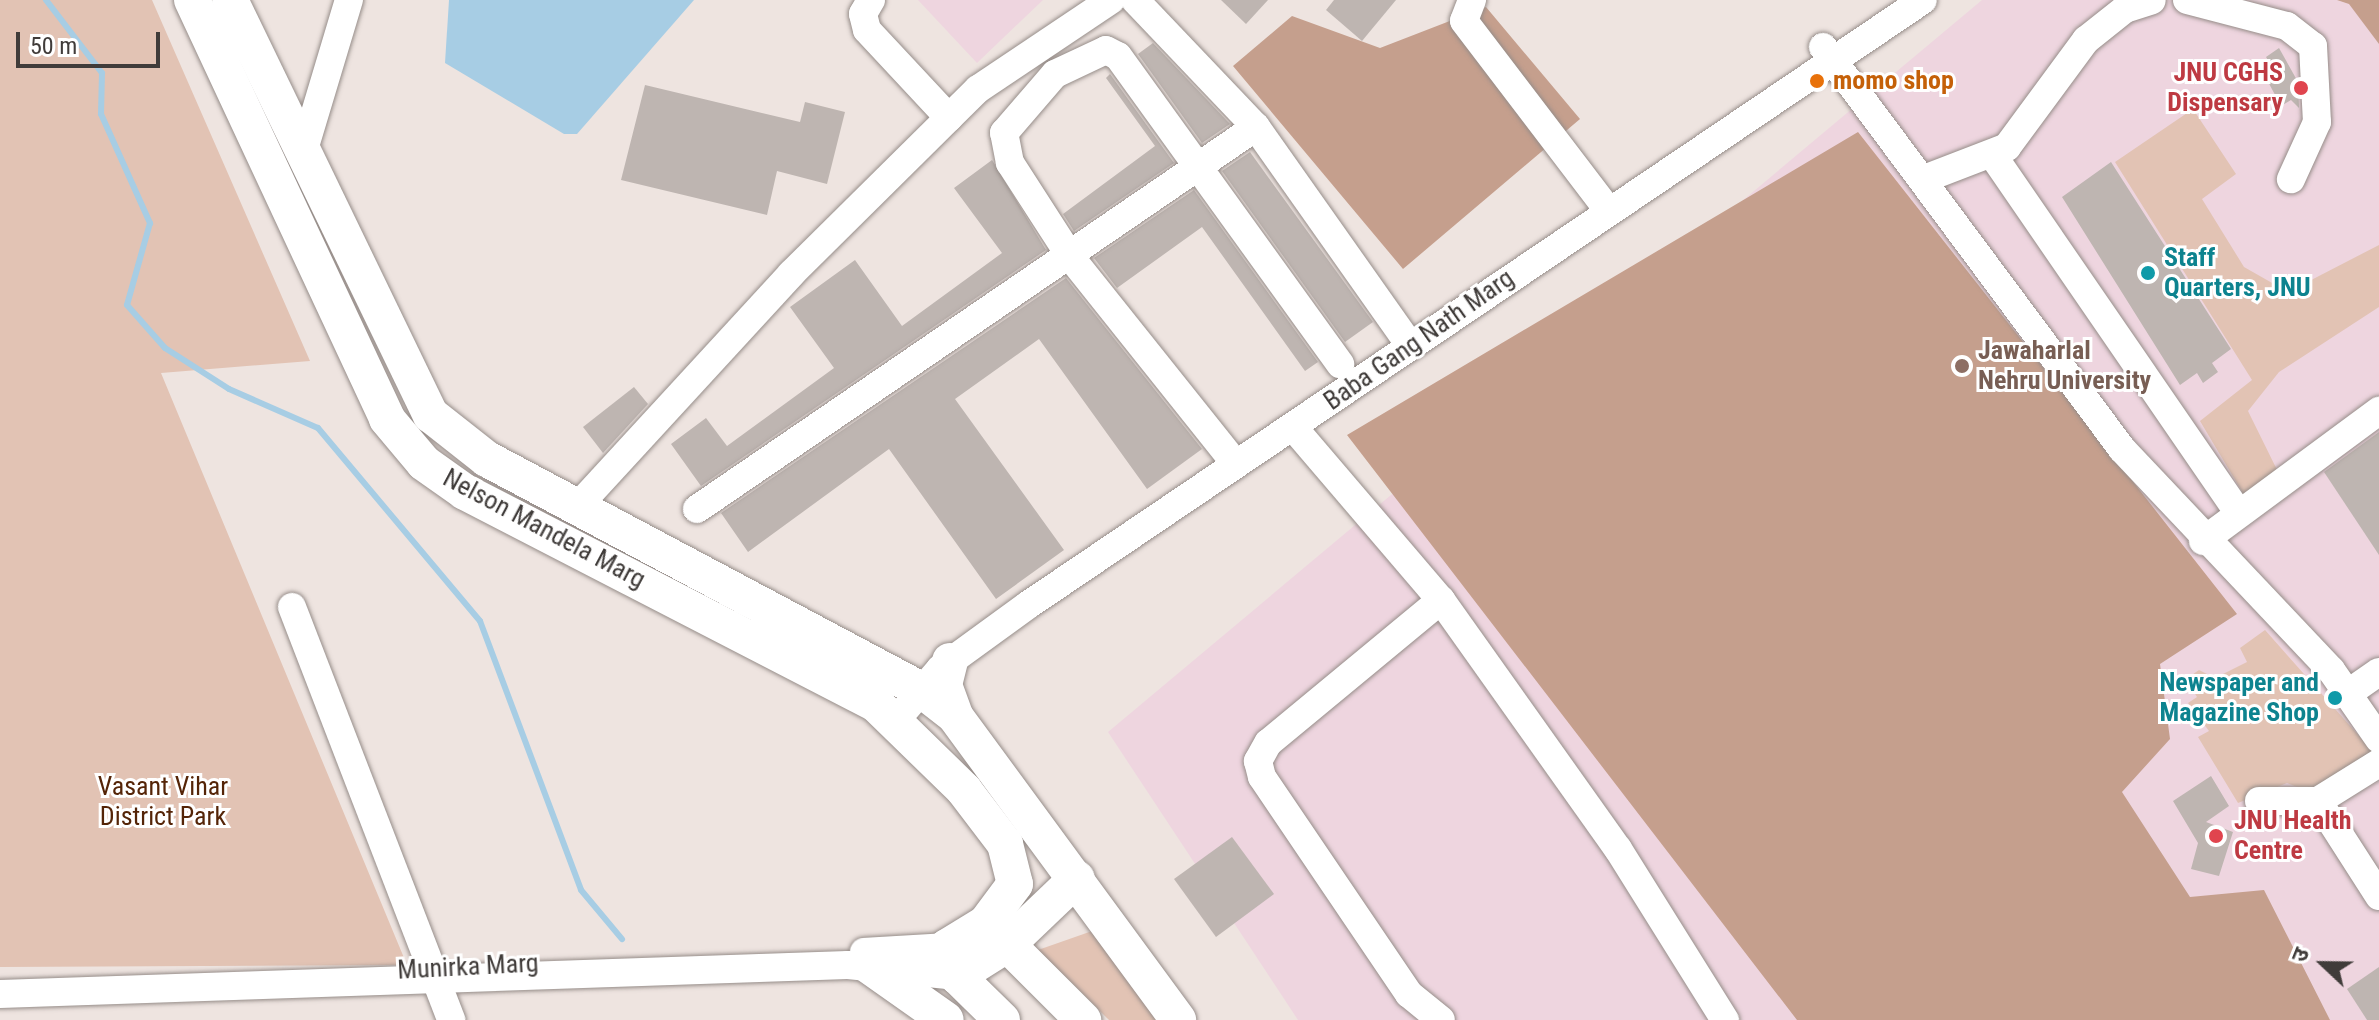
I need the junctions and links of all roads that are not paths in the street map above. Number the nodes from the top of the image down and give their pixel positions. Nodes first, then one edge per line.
1 (192, 0) edge
2 (230, 0) edge
3 (349, 0) edge
4 (871, 0) edge
5 (1111, 0) edge
6 (1135, 0) edge
7 (1472, 0) edge
8 (1895, 0) edge
9 (1923, 0) edge
10 (2152, 0) edge
11 (2187, 0) edge
12 (1827, 53) junction
13 (949, 118) junction
14 (1256, 127) junction
15 (303, 153) junction
16 (1994, 157) junction
17 (1196, 169) junction
18 (1924, 179) junction
19 (2291, 179) dead end
20 (1604, 204) junction
21 (1070, 256) junction
22 (1404, 340) junction
23 (1340, 364) dead end
24 (2379, 411) edge
25 (1293, 427) junction
26 (1227, 453) junction
27 (578, 506) junction
28 (697, 509) dead end
29 (2237, 510) junction
30 (2203, 541) junction
31 (1441, 600) junction
32 (292, 607) dead end
33 (950, 661) junction
34 (2379, 672) edge
35 (912, 685) junction
36 (2350, 692) junction
37 (886, 712) junction
38 (955, 716) junction
39 (2379, 739) edge
40 (2379, 763) edge
41 (2259, 801) dead end
42 (2318, 801) junction
43 (1077, 878) junction
44 (2379, 896) edge
45 (997, 934) junction
46 (947, 957) junction
47 (876, 967) junction
48 (435, 975) junction
49 (0, 984) edge
50 (0, 994) edge
51 (451, 1020) edge
52 (946, 1020) edge
53 (1002, 1020) edge
54 (1083, 1020) edge
55 (1178, 1020) edge
56 (1441, 1020) edge
57 (1725, 1020) edge

1 - 37 main road, Nelson Mandela Marg
2 - 15 main road, Nelson Mandela Marg
3 - 15 street
4 - 13 street
5 - 13 street
6 - 14 street
7 - 20 street
8 - 12 street, Baba Gang Nath Marg
9 - 12 street, Baba Gang Nath Marg
10 - 16 street
11 - 19 street
12 - 18 street
12 - 20 street, Baba Gang Nath Marg
13 - 27 street
14 - 17 street
14 - 22 street
15 - 27 main road, Nelson Mandela Marg
16 - 18 street
16 - 29 street
17 - 21 street
17 - 21 street
17 - 23 street
18 - 30 street
20 - 22 street, Baba Gang Nath Marg
21 - 26 street
21 - 28 street
22 - 25 street, Baba Gang Nath Marg
22 - 26 street, Baba Gang Nath Marg
24 - 29 street
25 - 31 street
25 - 33 street, Baba Gang Nath Marg
26 - 35 street, Baba Gang Nath Marg
27 - 35 main road, Nelson Mandela Marg
29 - 30 street
30 - 36 street
31 - 56 street
31 - 57 street
32 - 48 street
33 - 35 street, Baba Gang Nath Marg
33 - 38 main road
34 - 36 street
35 - 37 street
35 - 38 main road, Nelson Mandela Marg
36 - 39 street
37 - 45 main road, Nelson Mandela Marg
38 - 43 main road
40 - 42 street
41 - 42 street
42 - 44 street
43 - 45 main road
43 - 55 main road
45 - 46 main road, Nelson Mandela Marg
45 - 54 main road
46 - 47 street, Munirka Marg
46 - 48 street, Munirka Marg
46 - 53 main road
47 - 48 street, Munirka Marg
47 - 52 main road
48 - 49 street, Munirka Marg
48 - 50 street, Munirka Marg
48 - 51 street

